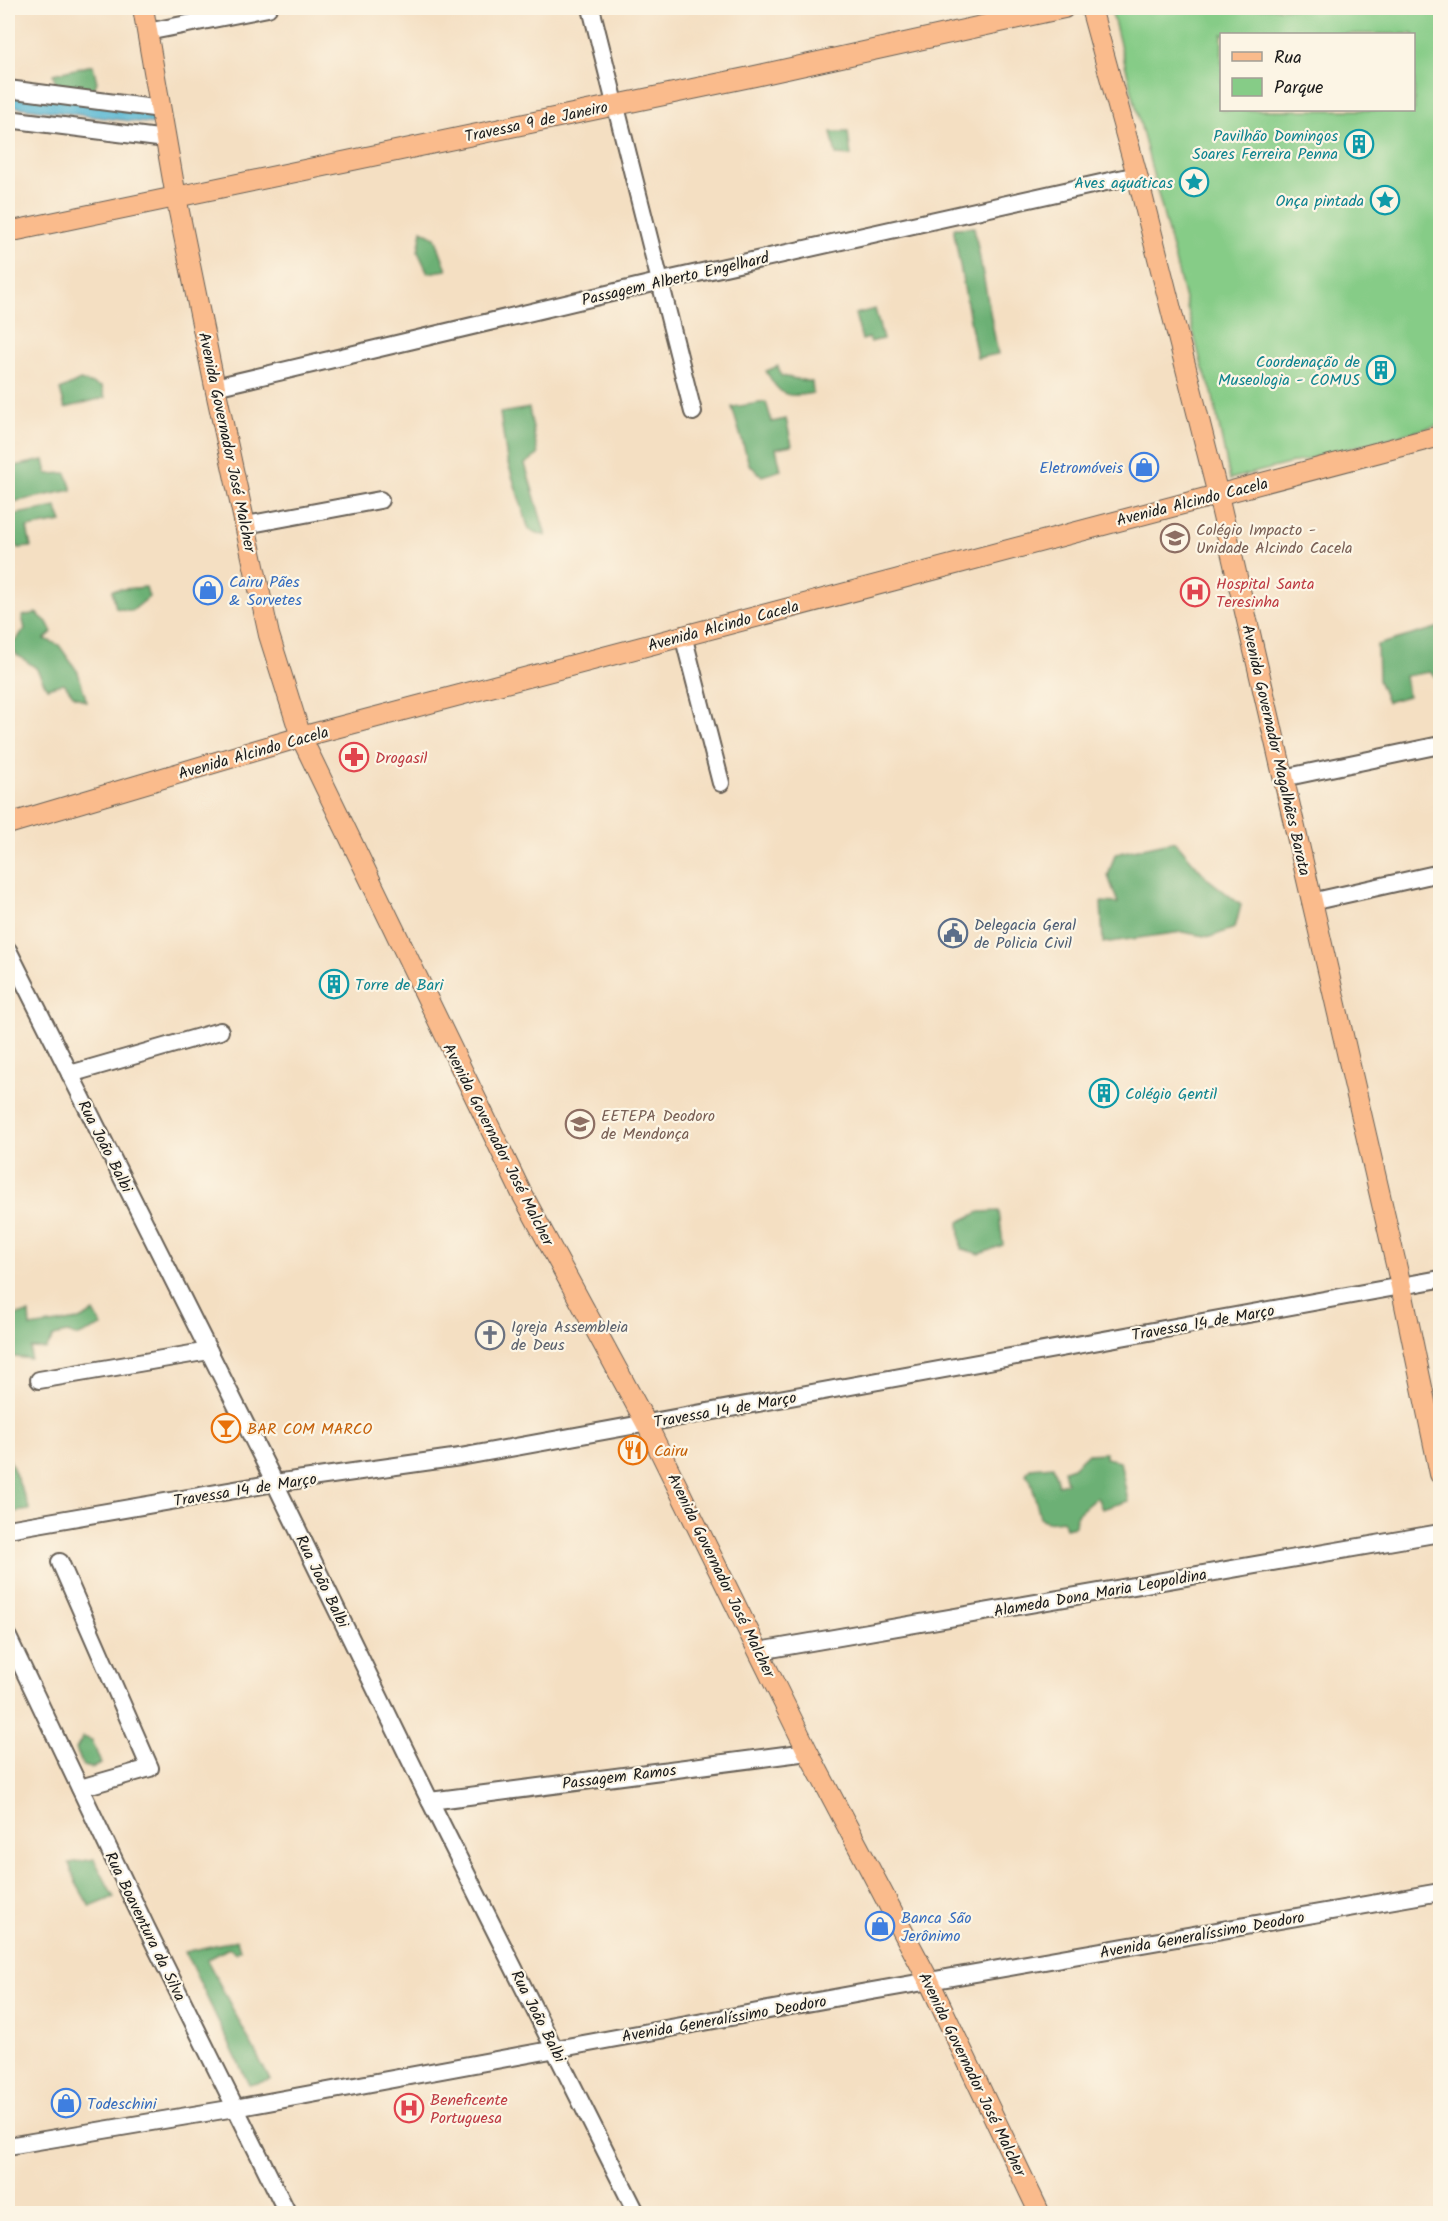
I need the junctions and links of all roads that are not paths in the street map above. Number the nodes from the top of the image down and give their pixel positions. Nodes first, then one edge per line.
1 (143, 8) edge
2 (268, 8) edge
3 (591, 8) edge
4 (1064, 8) edge
5 (1091, 8) edge
6 (147, 32) junction
7 (8, 90) edge
8 (616, 104) junction
9 (161, 109) junction
10 (8, 119) edge
11 (166, 139) junction
12 (1137, 175) junction
13 (176, 197) junction
14 (8, 232) edge
15 (662, 280) junction
16 (215, 387) junction
17 (693, 412) dead end
18 (1440, 436) edge
19 (1218, 495) junction
20 (380, 500) dead end
21 (246, 525) junction
22 (683, 635) junction
23 (301, 737) junction
24 (1440, 745) edge
25 (1283, 778) junction
26 (721, 783) dead end
27 (8, 824) edge
28 (1440, 873) edge
29 (1311, 902) junction
30 (8, 950) edge
31 (220, 1031) dead end
32 (70, 1074) junction
33 (1440, 1279) edge
34 (1401, 1286) junction
35 (208, 1351) junction
36 (39, 1380) dead end
37 (646, 1423) junction
38 (1440, 1474) edge
39 (275, 1483) junction
40 (8, 1529) edge
41 (1440, 1533) edge
42 (60, 1562) dead end
43 (8, 1637) edge
44 (759, 1651) junction
45 (808, 1752) junction
46 (80, 1788) junction
47 (430, 1800) junction
48 (1440, 1892) edge
49 (929, 1981) junction
50 (556, 2049) junction
51 (235, 2108) junction
52 (8, 2146) edge
53 (288, 2214) edge
54 (637, 2214) edge
55 (1040, 2214) edge

1 - 6 main road, Avenida Governador José Malcher
2 - 6 street
3 - 8 street
4 - 8 main road, Travessa 9 de Janeiro
5 - 12 main road, Avenida Governador Magalhães Barata
6 - 9 main road, Avenida Governador José Malcher
7 - 9 street
8 - 13 main road, Travessa 9 de Janeiro
8 - 15 street
9 - 11 main road, Avenida Governador José Malcher
10 - 11 street
11 - 13 main road, Avenida Governador José Malcher
12 - 15 street, Passagem Alberto Engelhard
12 - 19 main road, Avenida Governador Magalhães Barata
13 - 14 main road, Travessa 9 de Janeiro
13 - 16 main road, Avenida Governador José Malcher
15 - 16 street, Passagem Alberto Engelhard
15 - 17 street
16 - 21 main road, Avenida Governador José Malcher
18 - 19 main road, Avenida Alcindo Cacela
19 - 22 main road, Avenida Alcindo Cacela
19 - 25 main road, Avenida Governador Magalhães Barata
20 - 21 street
21 - 23 main road, Avenida Governador José Malcher
22 - 23 main road, Avenida Alcindo Cacela
22 - 26 street
23 - 27 main road, Avenida Alcindo Cacela
23 - 37 main road, Avenida Governador José Malcher
24 - 25 street
25 - 29 main road, Avenida Governador Magalhães Barata
28 - 29 street
29 - 34 main road, Avenida Governador Magalhães Barata
30 - 32 street, Rua João Balbi
31 - 32 street
32 - 35 street, Rua João Balbi
33 - 34 street, Travessa 14 de Março
34 - 37 street, Travessa 14 de Março
34 - 38 main road, Avenida Governador Magalhães Barata
35 - 36 street
35 - 39 street, Rua João Balbi
37 - 39 street, Travessa 14 de Março
37 - 44 main road, Avenida Governador José Malcher
39 - 40 street, Travessa 14 de Março
39 - 47 street, Rua João Balbi
41 - 44 street, Alameda Dona Maria Leopoldina
42 - 46 street
43 - 46 street, Rua Boaventura da Silva
44 - 45 main road, Avenida Governador José Malcher
45 - 47 street, Passagem Ramos
45 - 49 main road, Avenida Governador José Malcher
46 - 51 street, Rua Boaventura da Silva
47 - 50 street, Rua João Balbi
48 - 49 street, Avenida Generalíssimo Deodoro
49 - 50 street, Avenida Generalíssimo Deodoro
49 - 55 main road, Avenida Governador José Malcher
50 - 51 street, Avenida Generalíssimo Deodoro
50 - 54 street, Rua João Balbi
51 - 52 street, Avenida Generalíssimo Deodoro
51 - 53 street, Rua Boaventura da Silva

